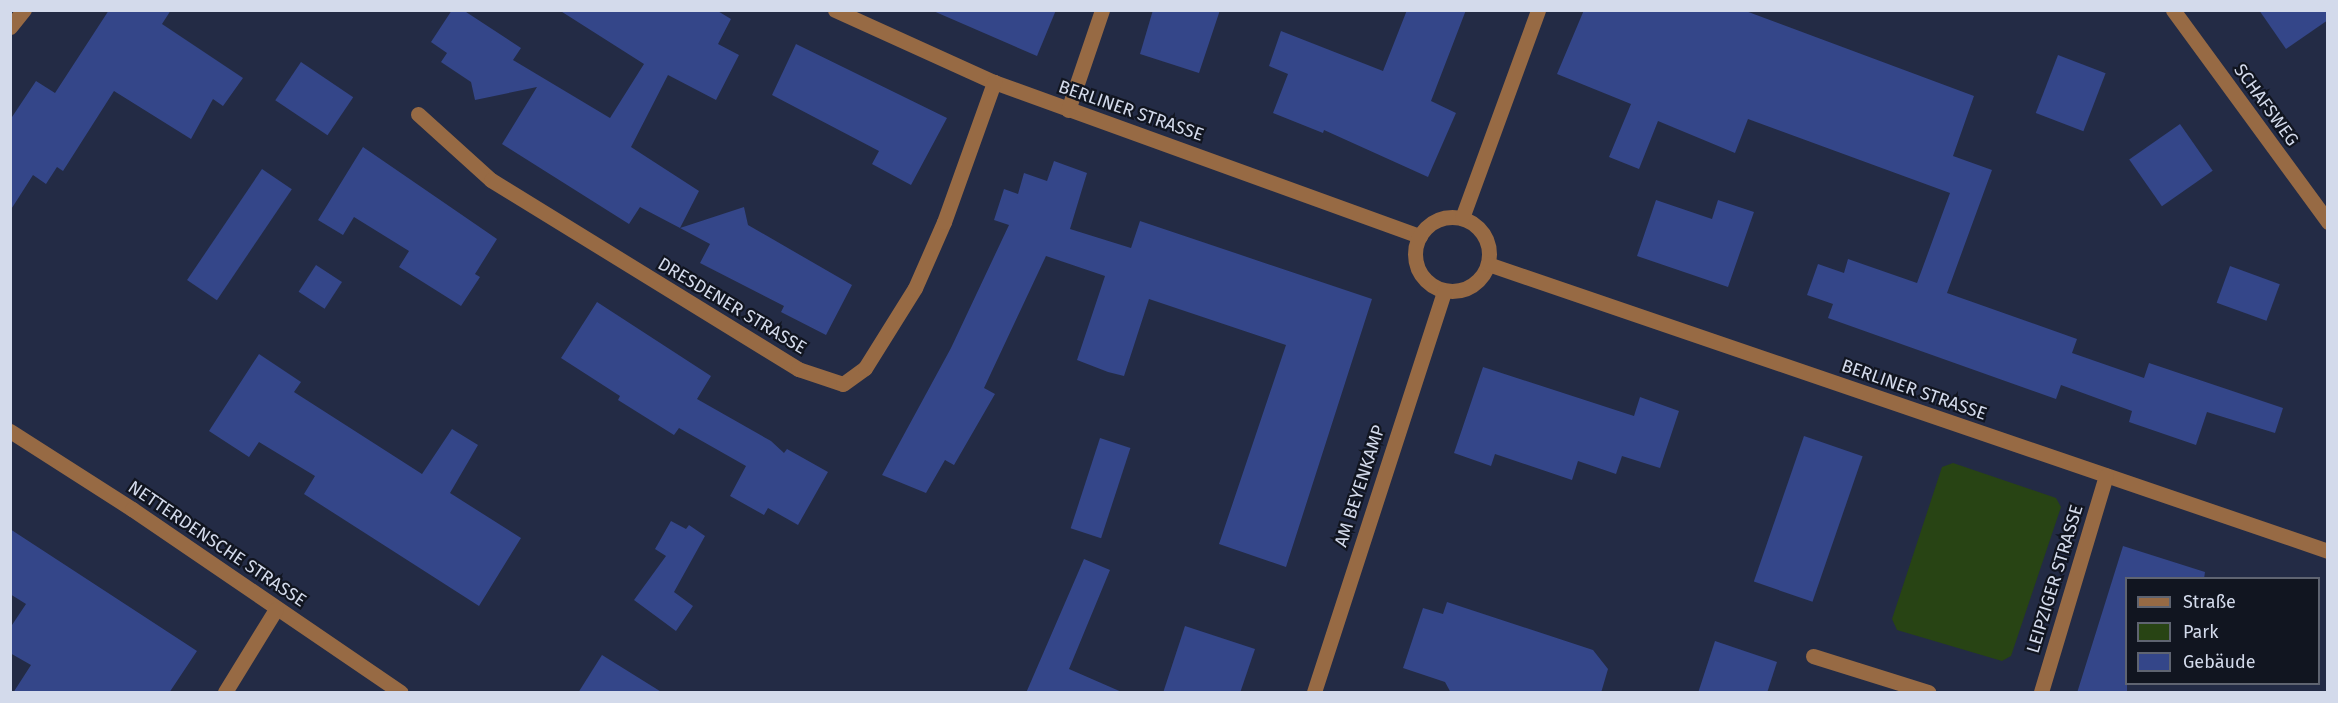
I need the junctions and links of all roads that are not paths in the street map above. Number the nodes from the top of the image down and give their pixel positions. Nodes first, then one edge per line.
1 (24, 10) edge
2 (835, 10) edge
3 (1102, 10) edge
4 (1538, 10) edge
5 (2173, 10) edge
6 (10, 27) edge
7 (994, 82) junction
8 (1068, 110) junction
9 (418, 114) dead end
10 (1462, 218) junction
11 (2328, 222) edge
12 (1420, 236) junction
13 (1488, 264) junction
14 (1444, 291) junction
15 (10, 431) edge
16 (2106, 476) junction
17 (2328, 551) edge
18 (276, 609) junction
19 (1813, 656) dead end
20 (225, 693) edge
21 (400, 693) edge
22 (1314, 693) edge
23 (1928, 693) edge
24 (2041, 693) edge

1 - 6 street
2 - 7 street, BERLINER STRASSE
3 - 8 street
4 - 10 street
5 - 11 street, SCHAFSWEG
7 - 8 street, BERLINER STRASSE
7 - 9 street, DRESDENER STRASSE
8 - 12 street, BERLINER STRASSE
10 - 12 street
10 - 13 street
12 - 14 street
13 - 14 street
13 - 16 street, BERLINER STRASSE
14 - 22 street, AM BEYENKAMP
15 - 18 street, NETTERDENSCHE STRASSE
16 - 17 street, BERLINER STRASSE
16 - 24 street, LEIPZIGER STRASSE
18 - 20 street
18 - 21 street, NETTERDENSCHE STRASSE
19 - 23 street

